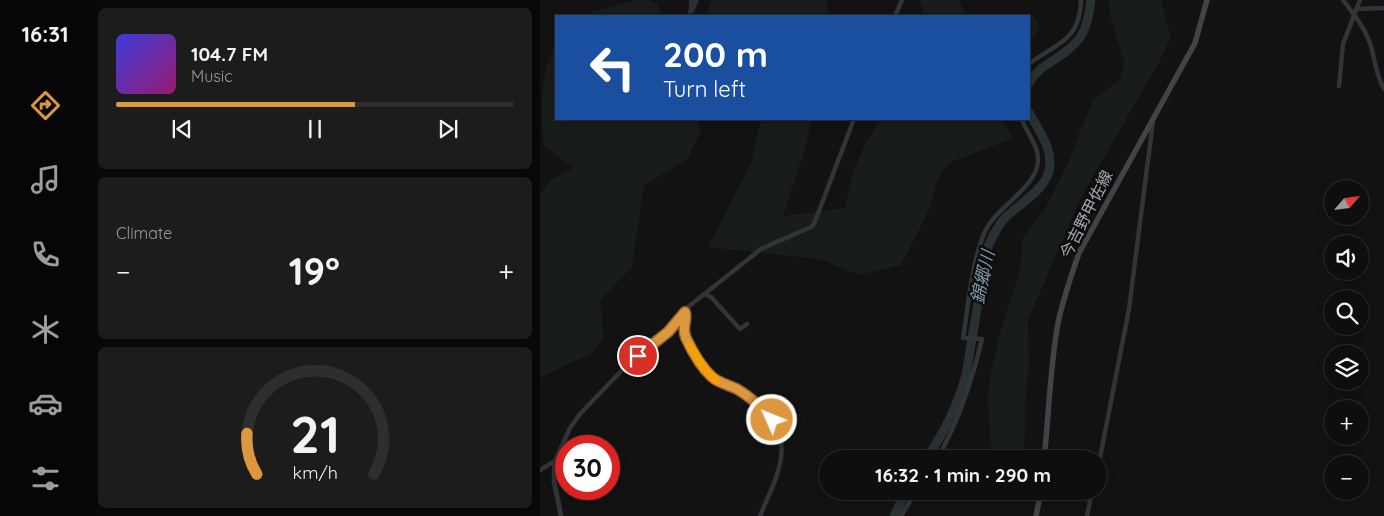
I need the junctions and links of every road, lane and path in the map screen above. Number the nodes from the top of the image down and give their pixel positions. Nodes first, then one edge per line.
1 (902, 0) edge
2 (1081, 0) edge
3 (1207, 0) edge
4 (1343, 0) edge
5 (1360, 0) edge
6 (1384, 8) edge
7 (1355, 11) junction
8 (895, 15) edge
9 (1030, 63) edge
10 (1339, 86) dead end
11 (1384, 89) edge
12 (854, 120) edge
13 (1022, 120) edge
14 (1153, 120) junction
15 (705, 294) junction
16 (685, 312) junction
17 (747, 324) dead end
18 (567, 435) edge
19 (942, 450) edge
20 (1045, 450) edge
21 (1102, 450) edge
22 (555, 461) joint
23 (540, 470) edge
24 (555, 486) edge
25 (558, 500) edge
26 (911, 500) edge
27 (1039, 500) edge
28 (1090, 500) edge
29 (561, 516) edge
30 (760, 516) edge
31 (901, 516) edge
32 (1036, 516) edge
33 (1087, 516) edge

1 - 8 street
2 - 9 street
3 - 14 main road, 今吉野甲佐線
4 - 7 street
5 - 7 street
6 - 7 street
7 - 10 street
7 - 11 street
12 - 15 street
13 - 19 street
14 - 20 main road, 今吉野甲佐線
14 - 21 street
15 - 16 street
15 - 17 street
16 - 18 street
16 - 30 street
22 - 23 street
22 - 24 street
25 - 29 street
26 - 31 street
27 - 32 main road
28 - 33 street

